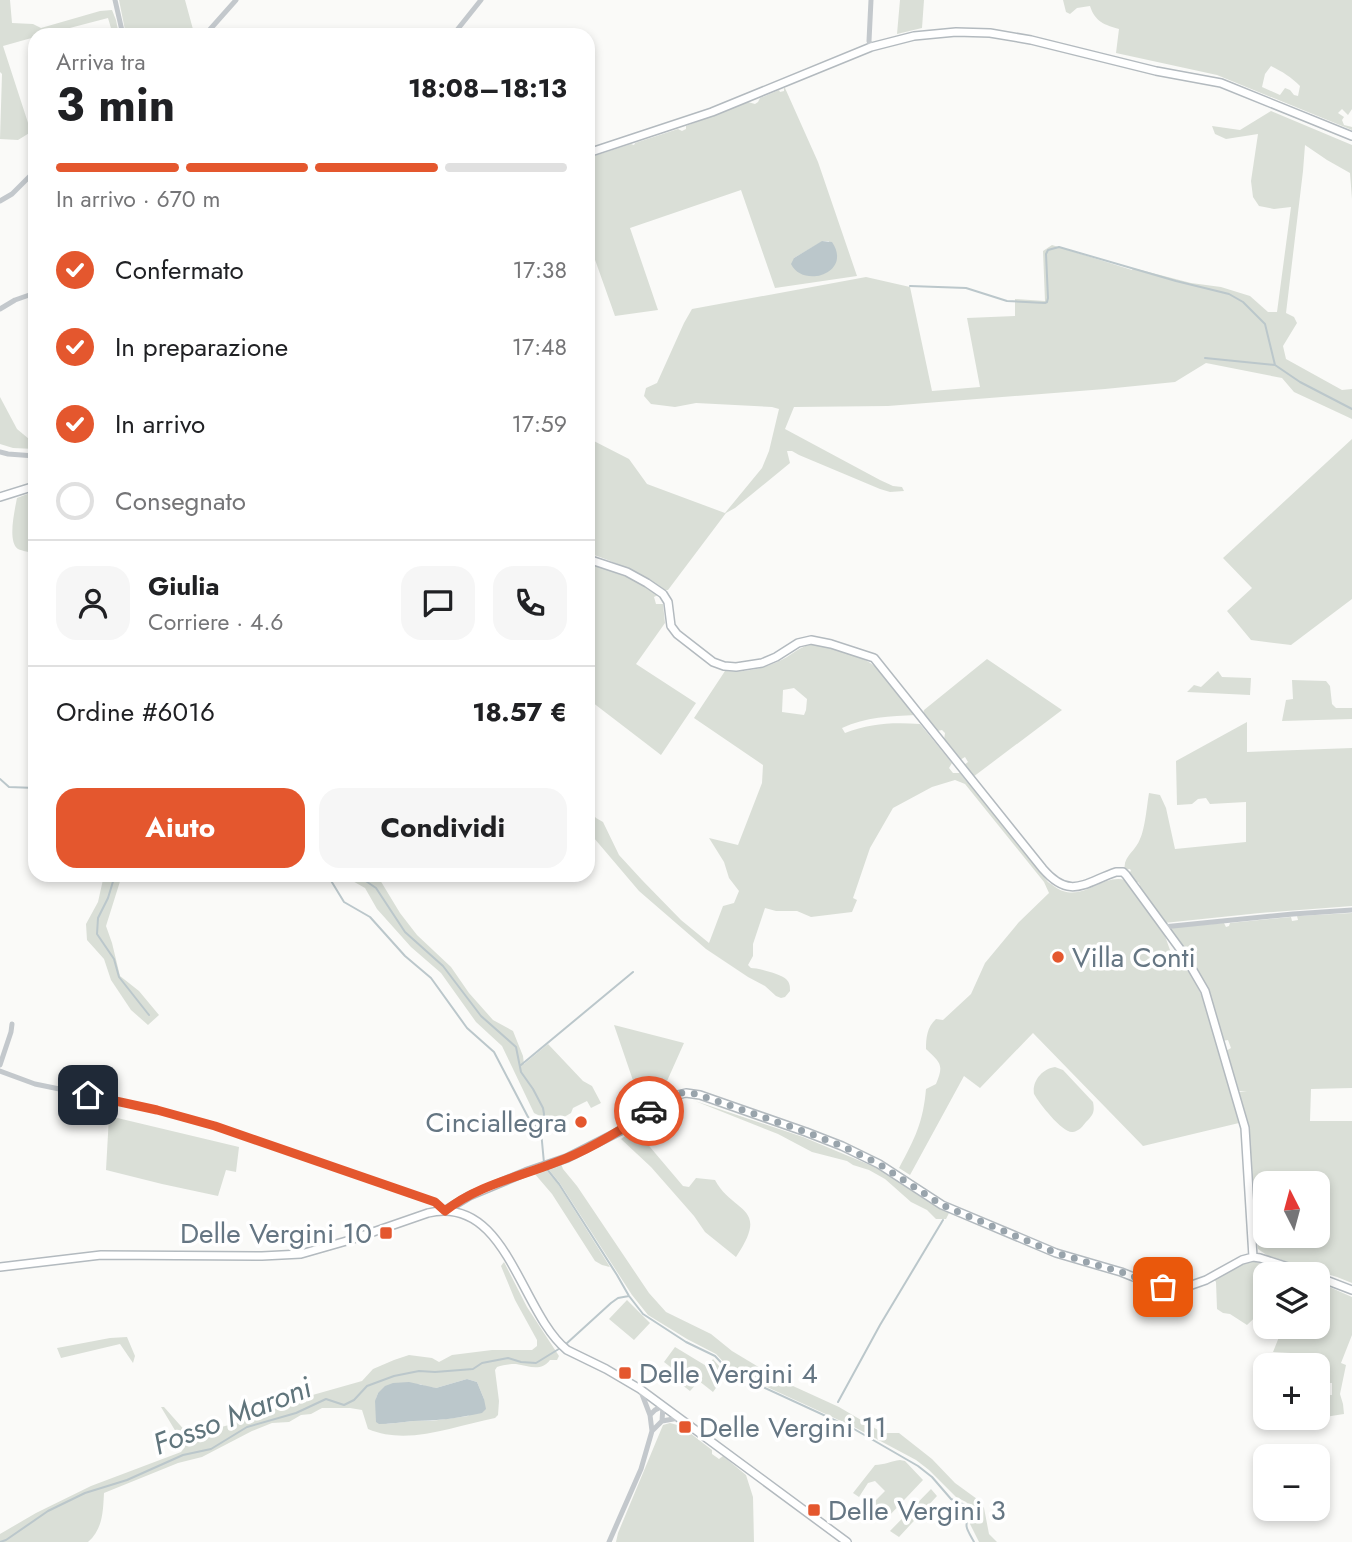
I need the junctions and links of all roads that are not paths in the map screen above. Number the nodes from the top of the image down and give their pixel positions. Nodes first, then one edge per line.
1 (115, 0) edge
2 (236, 0) edge
3 (481, 0) edge
4 (871, 0) edge
5 (121, 28) edge
6 (211, 28) edge
7 (459, 28) edge
8 (871, 47) junction
9 (1352, 136) edge
10 (595, 151) edge
11 (28, 178) edge
12 (0, 201) edge
13 (28, 295) edge
14 (0, 309) edge
15 (0, 452) edge
16 (28, 455) edge
17 (28, 488) edge
18 (0, 497) edge
19 (595, 561) edge
20 (1352, 910) edge
21 (1163, 927) junction
22 (12, 1024) dead end
23 (0, 1065) edge
24 (0, 1071) edge
25 (445, 1211) junction
26 (1253, 1257) junction
27 (1273, 1262) edge
28 (0, 1267) edge
29 (1330, 1282) edge
30 (1352, 1290) edge
31 (639, 1389) junction
32 (663, 1406) junction
33 (650, 1415) junction
34 (680, 1418) junction
35 (662, 1421) junction
36 (652, 1431) junction
37 (609, 1542) edge
38 (847, 1542) edge

1 - 5 street
2 - 6 street
3 - 7 street
4 - 8 street
8 - 9 street
8 - 10 street
11 - 12 street
13 - 14 street
15 - 16 street
17 - 18 street
19 - 21 street
20 - 21 street
21 - 26 street
22 - 23 street
24 - 25 street
25 - 26 street
25 - 28 street
25 - 31 street
26 - 27 street
29 - 30 street
31 - 32 street
31 - 33 street
32 - 33 street
32 - 34 street
32 - 35 street
33 - 36 street
34 - 35 street
34 - 38 street
35 - 36 street
36 - 37 street

